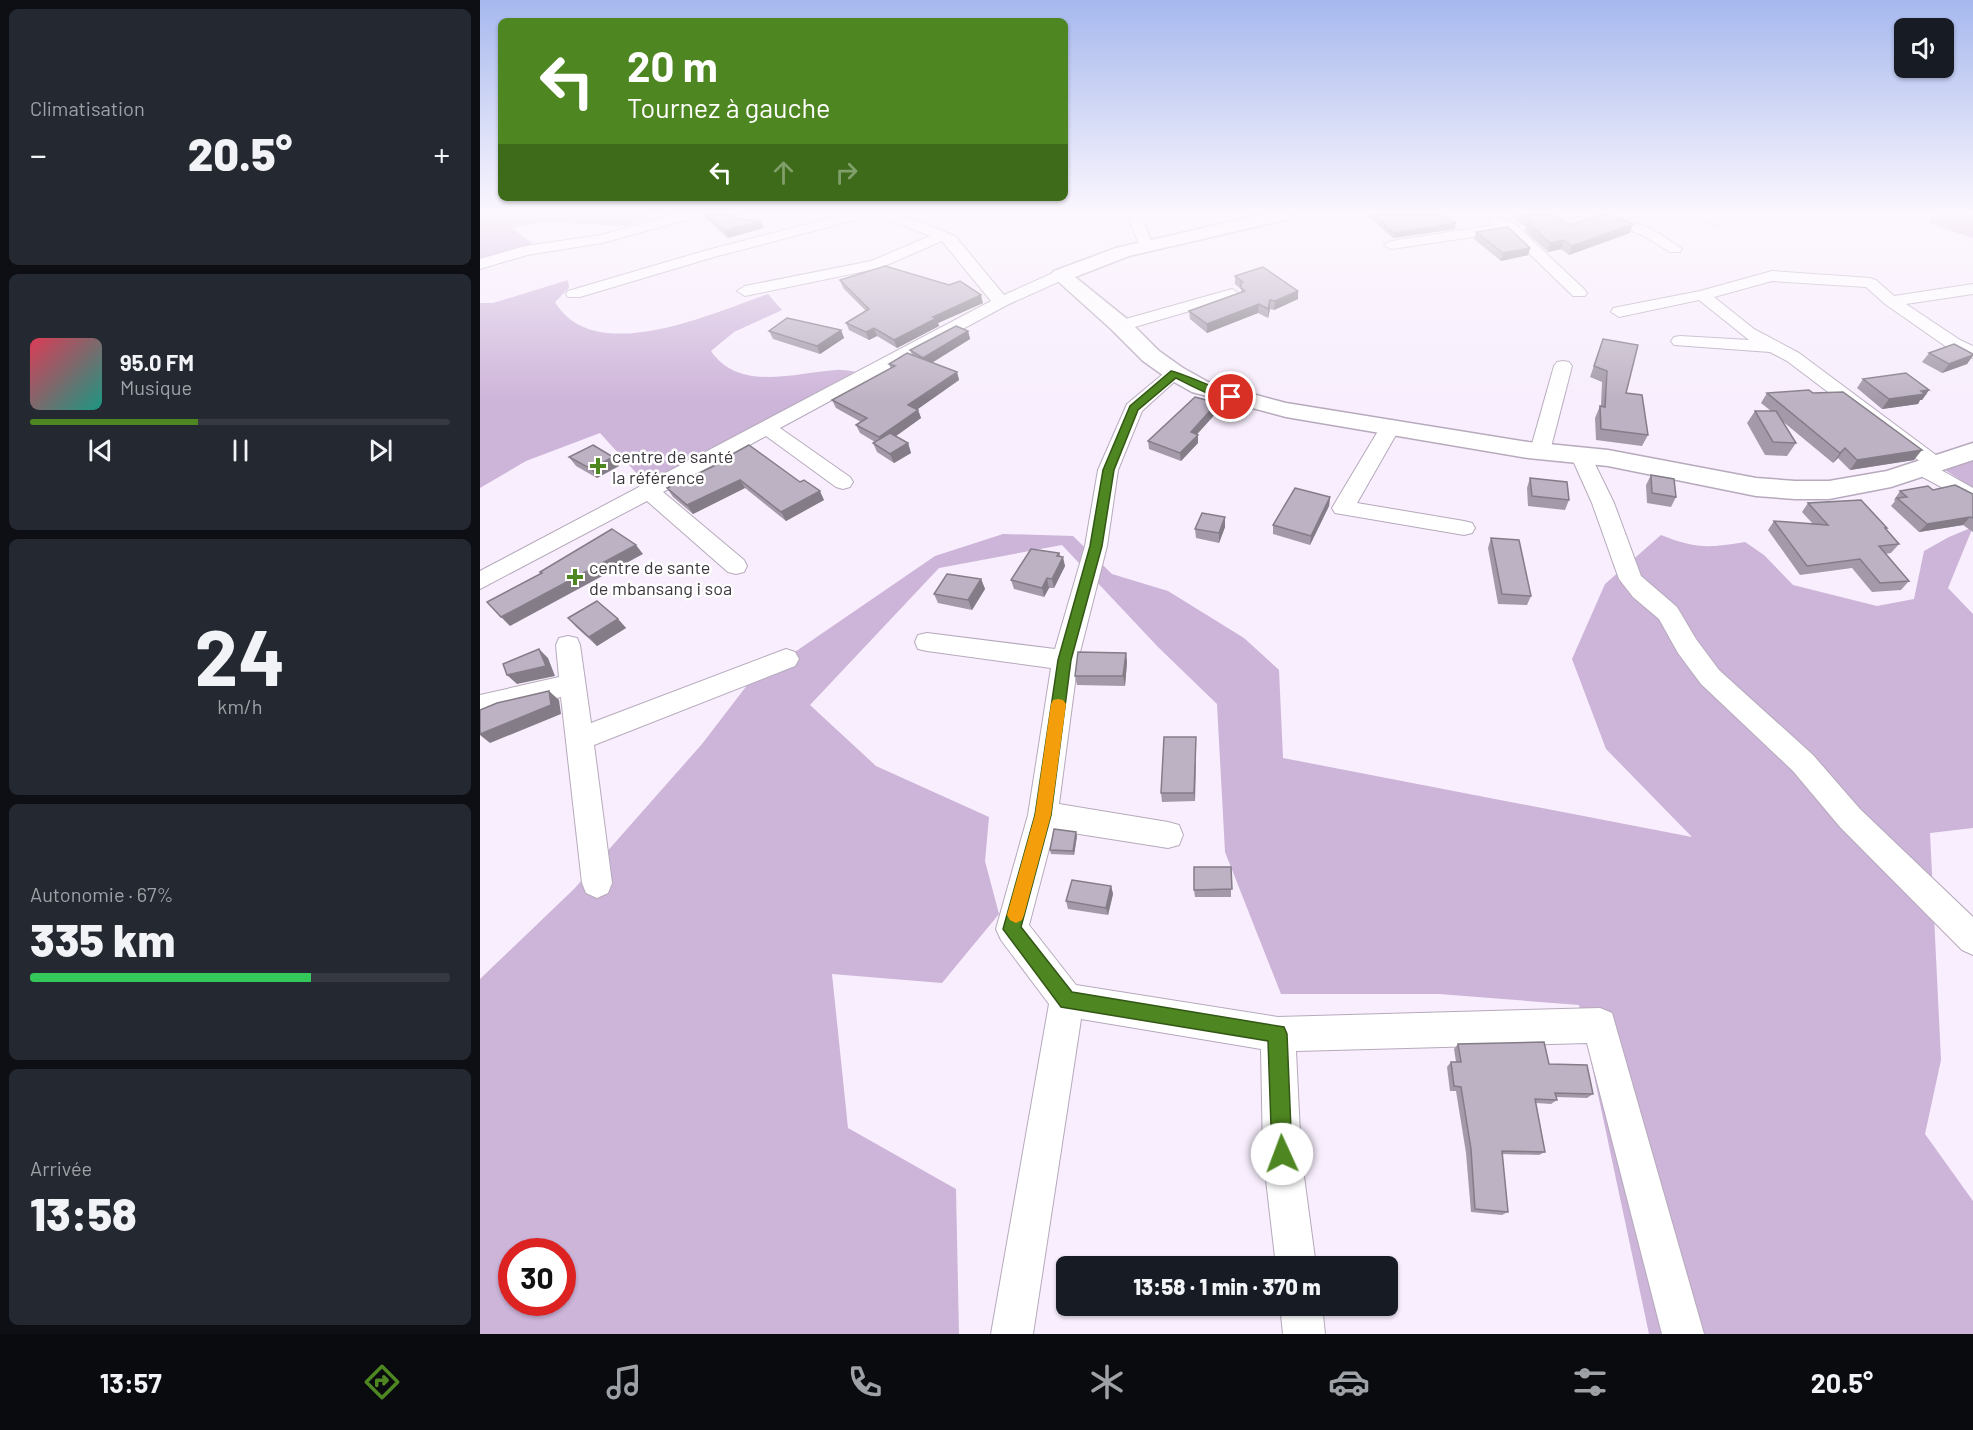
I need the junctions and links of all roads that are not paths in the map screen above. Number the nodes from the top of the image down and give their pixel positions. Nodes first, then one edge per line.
1 (632, 277) edge
2 (814, 277) edge
3 (982, 277) edge
4 (1054, 277) edge
5 (1065, 277) edge
6 (1563, 277) edge
7 (1767, 277) edge
8 (1790, 277) edge
9 (1973, 289) edge
10 (745, 291) dead end
11 (1580, 293) dead end
12 (574, 294) dead end
13 (1232, 294) edge
14 (1702, 295) junction
15 (1891, 301) junction
16 (1001, 302) junction
17 (1619, 312) dead end
18 (1121, 326) junction
19 (1680, 341) dead end
20 (1775, 348) junction
21 (1973, 353) edge
22 (1563, 366) dead end
23 (1175, 373) junction
24 (1391, 426) junction
25 (766, 428) junction
26 (1540, 451) junction
27 (1973, 451) edge
28 (1580, 454) junction
29 (1931, 467) junction
30 (843, 482) dead end
31 (648, 491) junction
32 (1973, 497) edge
33 (1464, 528) dead end
34 (736, 566) dead end
35 (480, 581) edge
36 (927, 642) dead end
37 (568, 645) dead end
38 (786, 659) dead end
39 (1065, 660) junction
40 (573, 684) junction
41 (480, 706) edge
42 (580, 739) junction
43 (1043, 815) junction
44 (1168, 835) dead end
45 (597, 883) dead end
46 (1973, 939) edge
47 (1067, 1000) junction
48 (1278, 1034) junction
49 (1295, 1256) edge
50 (1302, 1316) edge
51 (1012, 1334) edge
52 (1304, 1334) edge
53 (1683, 1334) edge

1 - 12 street
2 - 10 street
3 - 16 street
4 - 16 street
5 - 18 street
6 - 11 street
7 - 14 street
8 - 15 street
9 - 15 street
13 - 18 street
14 - 17 street
14 - 20 street
15 - 21 street
16 - 25 street
18 - 23 street
19 - 20 street
20 - 29 street
22 - 26 street
23 - 24 street
23 - 39 street
24 - 26 street
24 - 33 street
25 - 30 street
25 - 31 street
26 - 28 street
27 - 29 street
28 - 29 street
28 - 46 street
29 - 32 street
31 - 34 street
31 - 35 street
36 - 39 street
37 - 40 street
38 - 42 street
39 - 43 street
40 - 41 street
40 - 42 street
42 - 45 street
43 - 44 street
43 - 47 street
47 - 48 street
47 - 51 street
48 - 49 street
48 - 53 street
50 - 52 street

